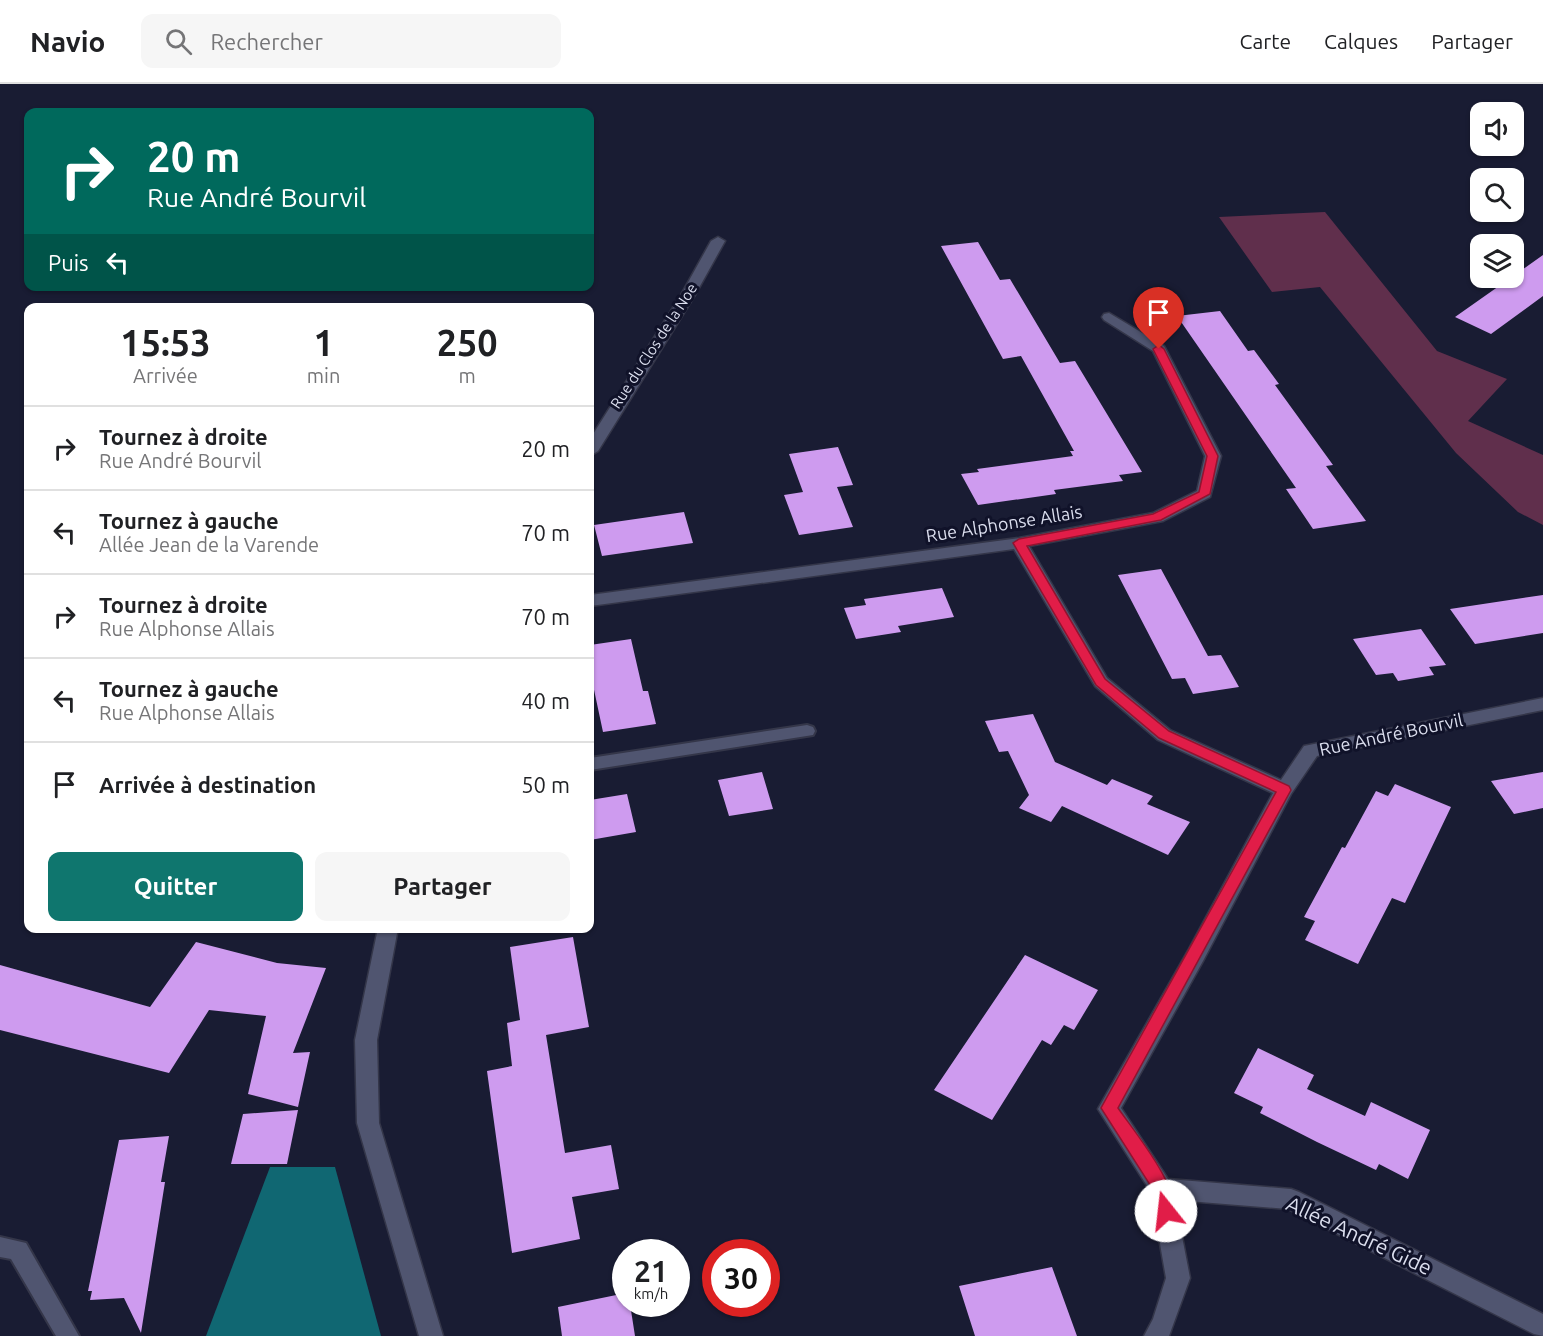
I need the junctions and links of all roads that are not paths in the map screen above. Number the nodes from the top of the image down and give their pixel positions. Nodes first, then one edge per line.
1 (718, 241) dead end
2 (1109, 317) dead end
3 (594, 444) edge
4 (1019, 543) junction
5 (594, 600) edge
6 (1543, 704) edge
7 (807, 732) dead end
8 (594, 764) edge
9 (1284, 790) junction
10 (387, 933) edge
11 (1162, 1189) junction
12 (0, 1247) edge
13 (1543, 1326) edge
14 (68, 1336) edge
15 (431, 1336) edge
16 (1156, 1336) edge

1 - 3 street, Rue du Clos de la Noe
2 - 4 street, Rue Alphonse Allais
4 - 5 street, Rue Alphonse Allais
4 - 9 street
6 - 9 street, Rue André Bourvil
7 - 8 lane
9 - 11 street, Rue André Bourvil
10 - 15 street
11 - 13 street, Allée André Gide
11 - 16 street
12 - 14 lane

